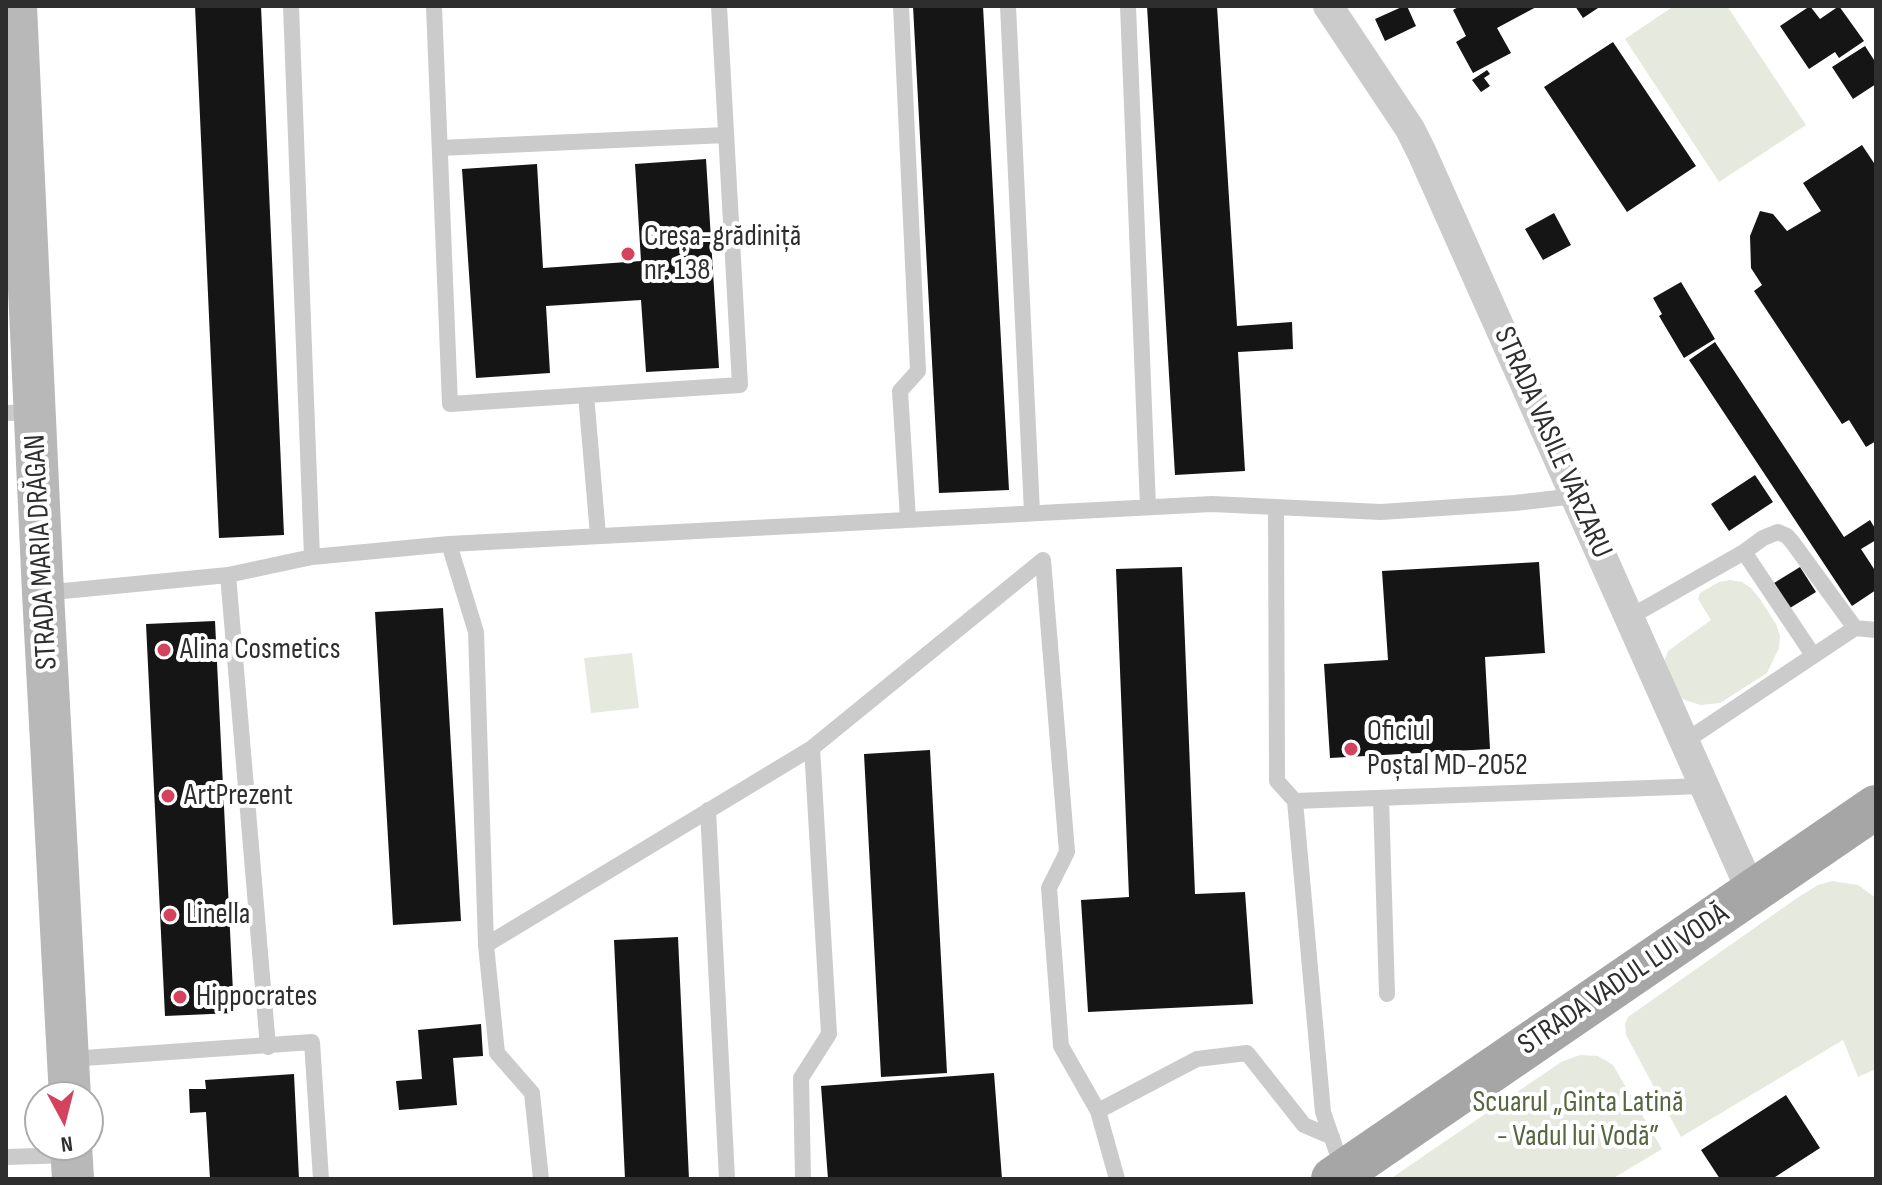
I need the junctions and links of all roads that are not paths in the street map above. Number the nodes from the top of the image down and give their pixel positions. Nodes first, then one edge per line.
1 (16, 6) edge
2 (291, 6) edge
3 (434, 6) edge
4 (719, 6) edge
5 (901, 6) edge
6 (1008, 6) edge
7 (1128, 6) edge
8 (1328, 6) edge
9 (726, 135) junction
10 (440, 148) junction
11 (586, 395) junction
12 (20, 412) edge
13 (1575, 496) junction
14 (1148, 507) junction
15 (1276, 508) junction
16 (1032, 512) junction
17 (908, 519) junction
18 (598, 535) junction
19 (449, 544) junction
20 (1744, 552) junction
21 (312, 557) junction
22 (228, 575) junction
23 (43, 593) junction
24 (1630, 617) junction
25 (1855, 628) junction
26 (1876, 630) edge
27 (1813, 655) junction
28 (1684, 742) junction
29 (812, 748) junction
30 (1703, 786) junction
31 (1381, 799) junction
32 (1295, 801) junction
33 (1876, 807) edge
34 (708, 810) junction
35 (1752, 893) junction
36 (486, 945) junction
37 (1387, 994) dead end
38 (268, 1047) junction
39 (70, 1078) edge
40 (1098, 1111) junction
41 (1336, 1162) edge
42 (321, 1179) edge
43 (541, 1179) edge
44 (727, 1179) edge
45 (803, 1179) edge
46 (1117, 1179) edge

1 - 12 main road, STRADA MARIA DRĂGAN
2 - 21 lane
3 - 10 lane
4 - 9 lane
5 - 17 lane
6 - 16 lane
7 - 14 lane
8 - 13 street, STRADA VASILE VĂRZARU
9 - 10 lane
9 - 11 lane
10 - 11 lane
11 - 18 lane
12 - 23 main road, STRADA MARIA DRĂGAN
13 - 15 lane
13 - 24 street, STRADA VASILE VĂRZARU
14 - 15 lane
14 - 16 lane
15 - 32 lane
16 - 17 lane
17 - 18 lane
18 - 19 lane
19 - 21 lane
19 - 36 lane
20 - 24 lane
20 - 25 lane
20 - 27 lane
21 - 22 lane
22 - 23 lane
22 - 38 lane
23 - 39 main road, STRADA MARIA DRĂGAN
24 - 28 street, STRADA VASILE VĂRZARU
25 - 26 lane
25 - 27 lane
27 - 28 lane
28 - 30 street, STRADA VASILE VĂRZARU
29 - 34 lane
29 - 40 lane
29 - 45 lane
30 - 31 lane
30 - 35 street, STRADA VASILE VĂRZARU
31 - 32 lane
31 - 37 lane
32 - 41 lane
33 - 35 main road, STRADA VADUL LUI VODĂ
34 - 36 lane
34 - 44 lane
35 - 41 main road, STRADA VADUL LUI VODĂ
36 - 43 lane
38 - 39 lane
38 - 42 lane
40 - 41 lane
40 - 46 lane

